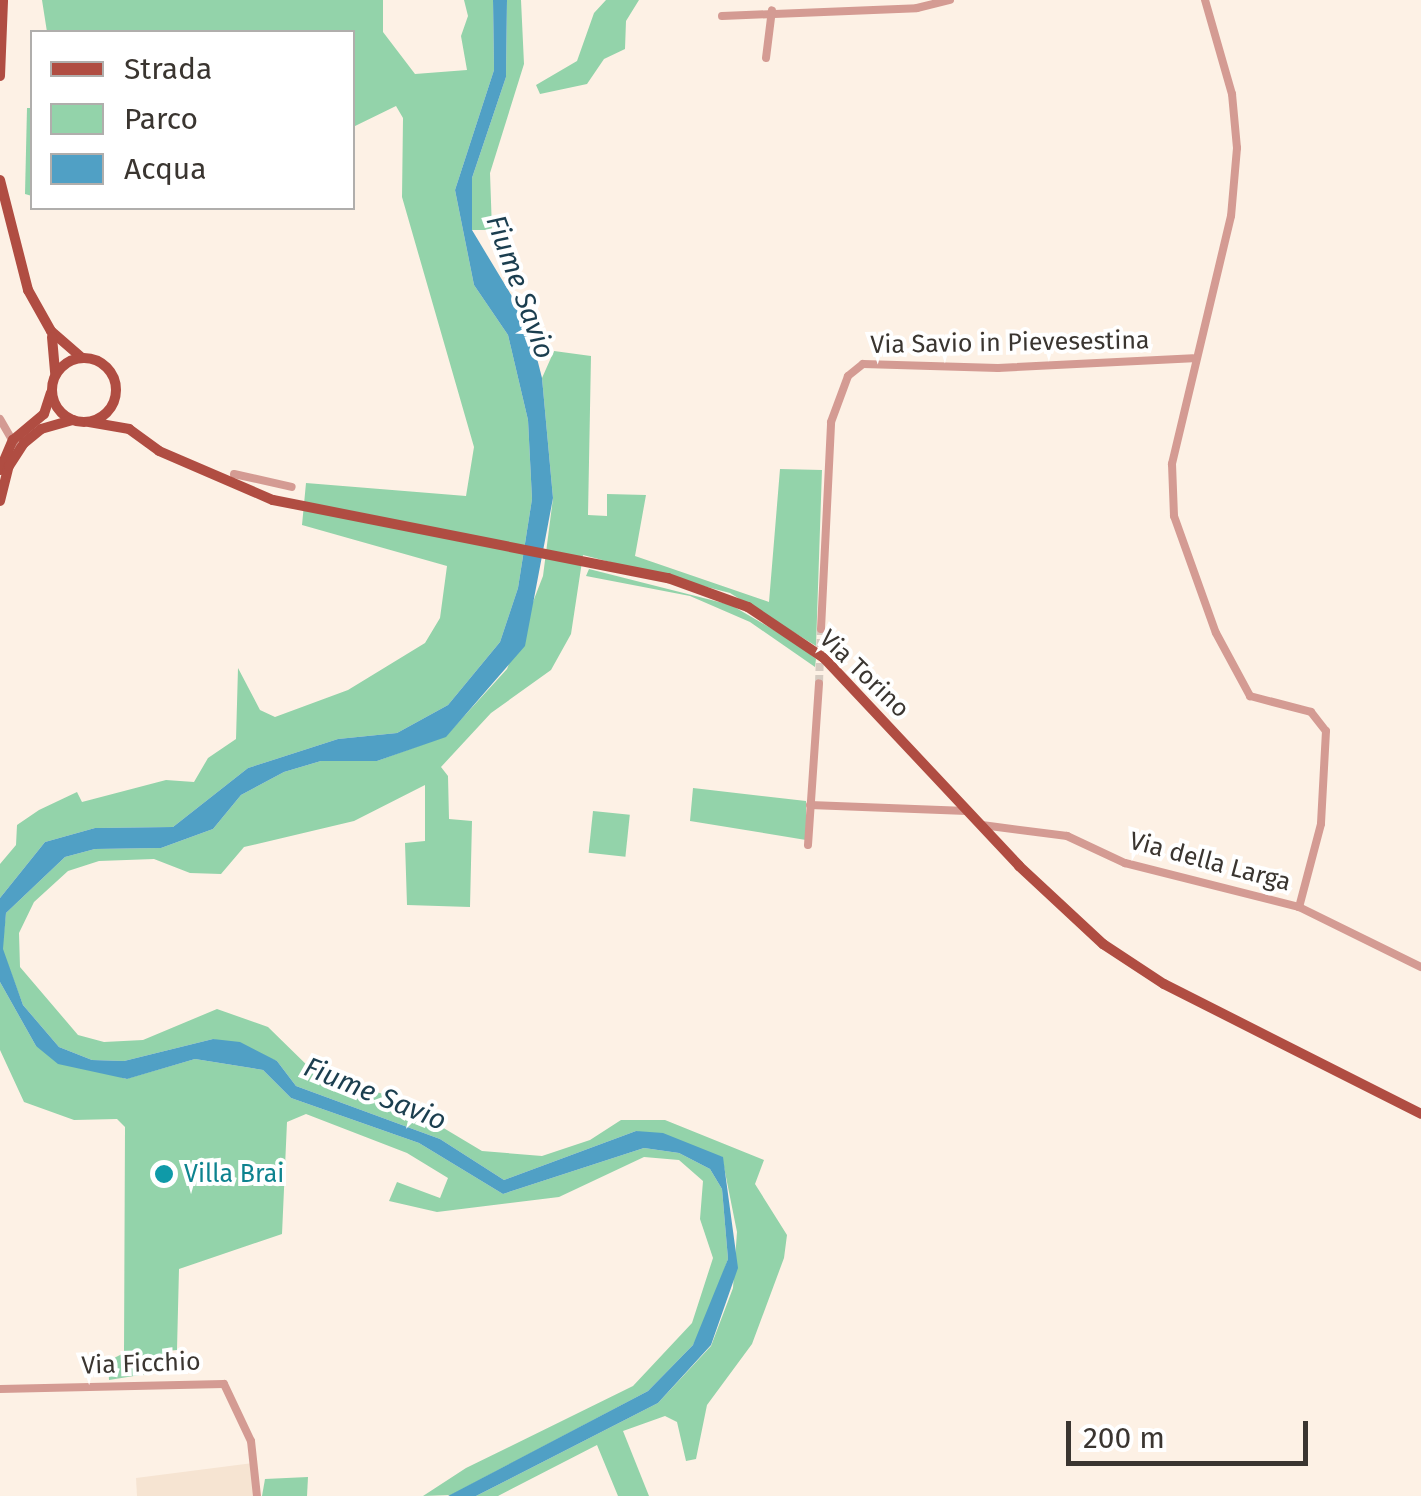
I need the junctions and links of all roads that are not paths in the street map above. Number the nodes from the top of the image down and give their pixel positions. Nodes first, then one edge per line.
1 (2, 0) edge
2 (950, 0) edge
3 (1204, 0) edge
4 (772, 10) junction
5 (722, 16) dead end
6 (766, 58) dead end
7 (0, 76) edge
8 (0, 180) edge
9 (51, 331) junction
10 (82, 358) junction
11 (1192, 358) junction
12 (55, 376) junction
13 (52, 392) junction
14 (116, 396) junction
15 (73, 420) junction
16 (2, 421) edge
17 (89, 422) junction
18 (27, 428) junction
19 (129, 429) junction
20 (13, 443) edge
21 (0, 470) edge
22 (234, 474) dead end
23 (262, 481) junction
24 (245, 488) junction
25 (292, 488) dead end
26 (0, 501) edge
27 (821, 629) tunnel mouth
28 (820, 682) tunnel mouth
29 (810, 805) junction
30 (967, 810) junction
31 (981, 826) junction
32 (808, 845) dead end
33 (1299, 907) junction
34 (1421, 967) edge
35 (1421, 1114) edge
36 (0, 1390) edge
37 (256, 1496) edge

1 - 7 main road
2 - 4 street
3 - 11 street
4 - 5 street
4 - 6 street
8 - 9 main road
9 - 10 main road
9 - 12 main road
10 - 12 main road
10 - 14 main road
11 - 27 street, Via Savio in Pievesestina
11 - 33 street
12 - 13 main road
13 - 15 main road
13 - 18 main road
14 - 17 main road
14 - 19 main road
15 - 17 main road
15 - 20 main road
16 - 18 street
16 - 20 street
17 - 19 main road, Via Torino
18 - 20 main road
19 - 24 main road, Via Torino
20 - 21 main road
20 - 26 main road
22 - 23 street
23 - 24 street
23 - 25 street
24 - 30 main road, Via Torino
28 - 29 street
29 - 30 street
29 - 32 street
30 - 31 main road, Via Torino
31 - 33 street, Via della Larga
31 - 35 main road, Via Torino
33 - 34 street, Via della Larga
36 - 37 street, Via Ficchio

